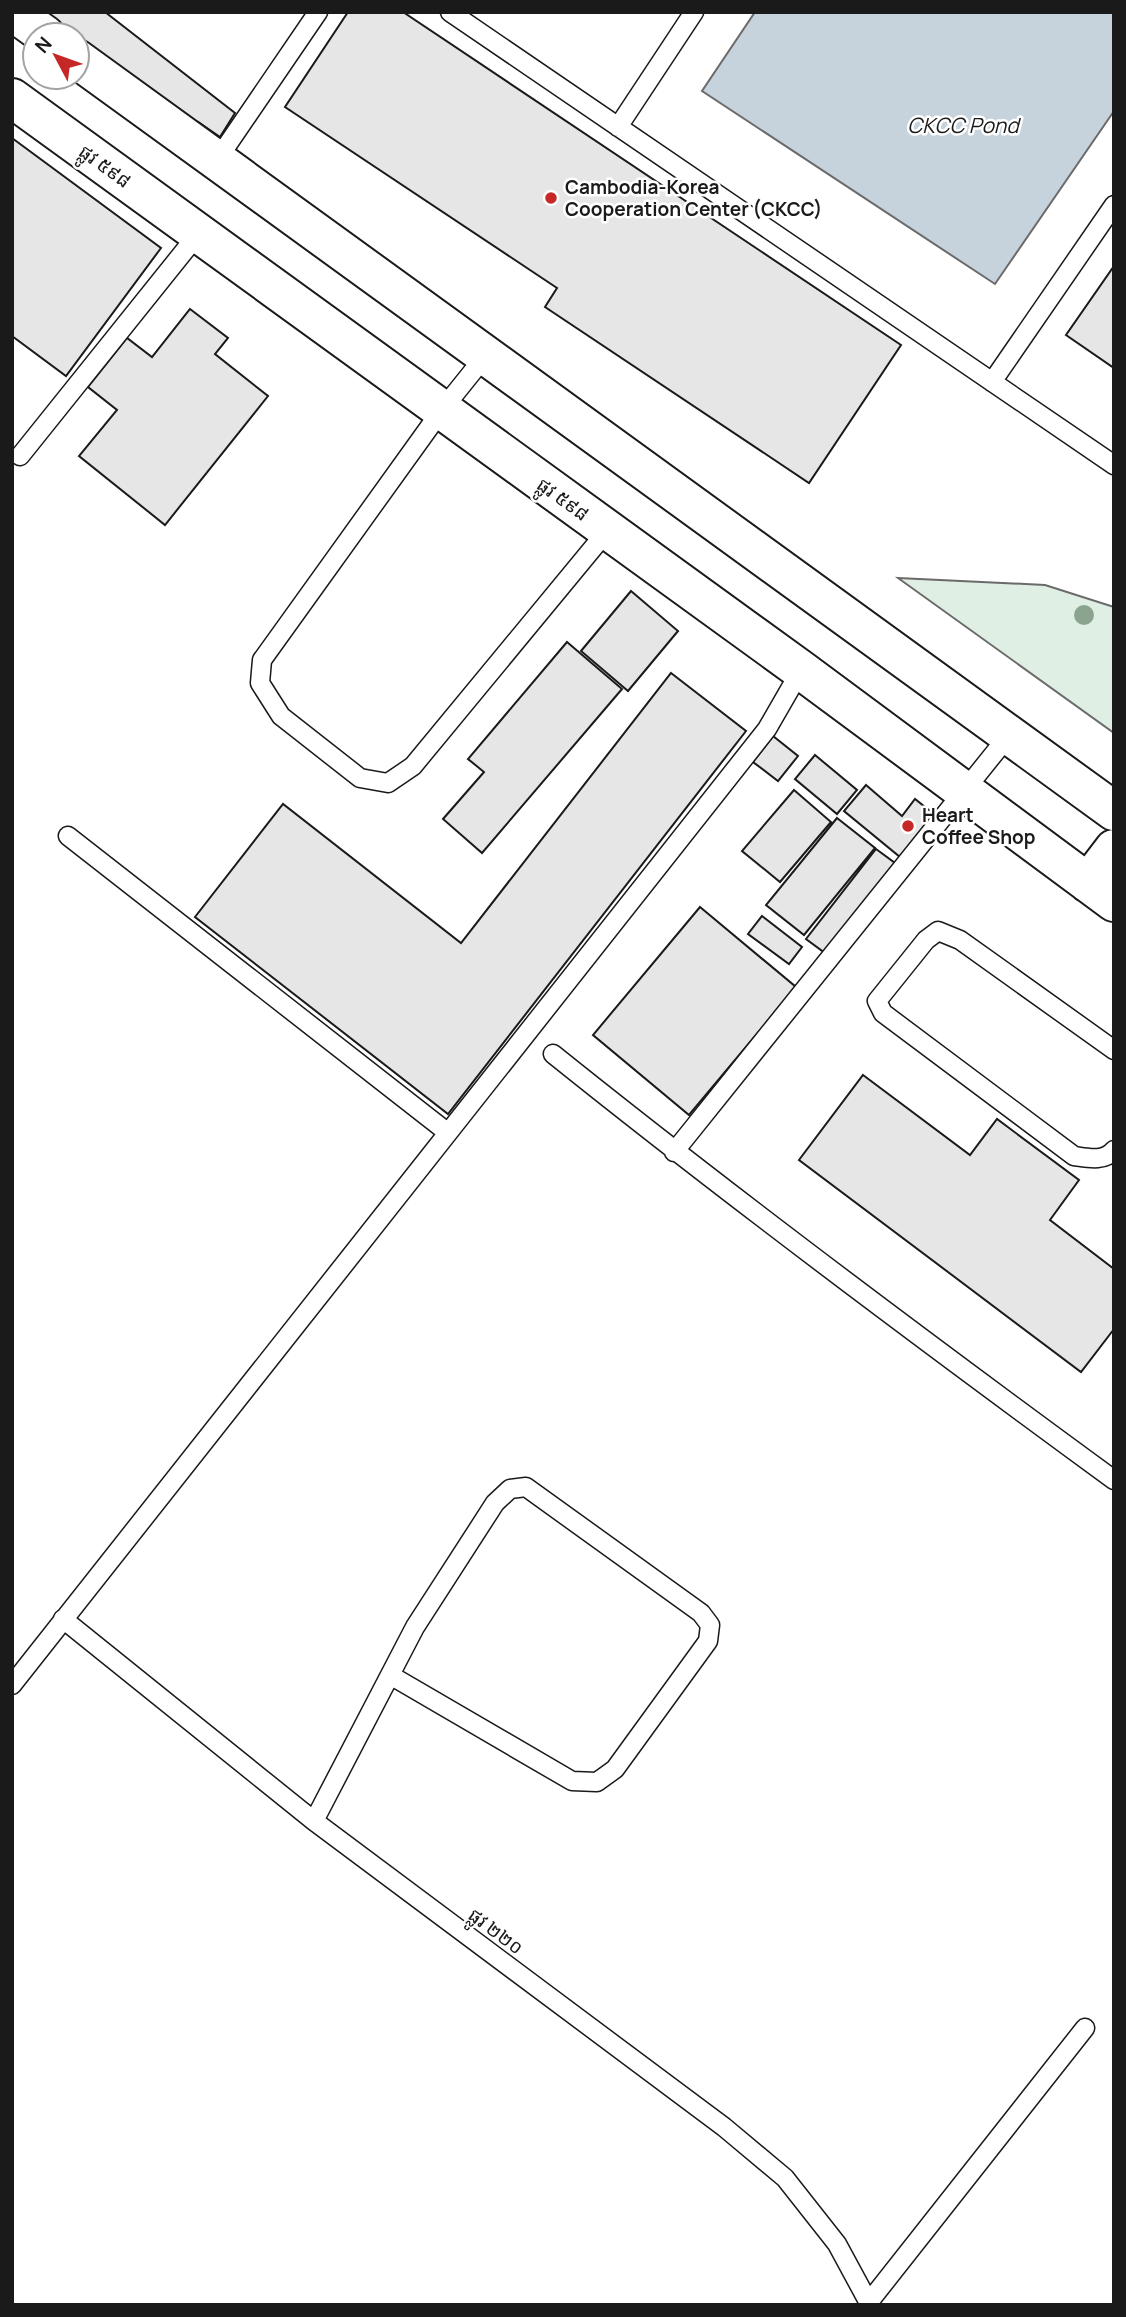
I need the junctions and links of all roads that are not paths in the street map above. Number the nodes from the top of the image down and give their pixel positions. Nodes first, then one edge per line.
1 (318, 12) edge
2 (450, 12) edge
3 (694, 12) edge
4 (91, 69) edge
5 (12, 98) edge
6 (618, 127) junction
7 (217, 160) junction
8 (1114, 205) edge
9 (198, 234) junction
10 (486, 355) junction
11 (992, 382) junction
12 (441, 411) junction
13 (20, 456) dead end
14 (1114, 465) edge
15 (607, 531) junction
16 (801, 670) junction
17 (1009, 735) junction
18 (963, 791) junction
19 (1114, 811) edge
20 (68, 836) dead end
21 (1114, 849) edge
22 (1101, 892) edge
23 (1114, 1050) edge
24 (553, 1054) dead end
25 (447, 1132) junction
26 (1114, 1150) edge
27 (674, 1152) junction
28 (1114, 1479) edge
29 (62, 1619) junction
30 (390, 1675) junction
31 (12, 1685) edge
32 (314, 1821) junction
33 (1085, 2028) dead end
34 (870, 2303) edge

1 - 7 lane
2 - 6 lane
3 - 6 lane
4 - 7 main road
5 - 9 main road, ផ្លូវ ៥៩៨
6 - 11 lane
7 - 10 main road
8 - 11 lane
9 - 12 main road, ផ្លូវ ៥៩៨
9 - 13 lane
10 - 12 lane
10 - 17 main road
11 - 14 lane
12 - 15 main road, ផ្លូវ ៥៩៨
12 - 15 lane
15 - 16 main road, ផ្លូវ ៥៩៨
16 - 18 main road, ផ្លូវ ៥៩៨
16 - 25 lane
17 - 18 lane
17 - 19 main road
18 - 22 main road, ផ្លូវ ៥៩៨
18 - 27 lane
20 - 25 lane
21 - 22 main road
23 - 26 lane
24 - 27 lane
25 - 29 lane
27 - 28 lane
29 - 31 lane
29 - 32 lane, ផ្លូវ ២២០
30 - 30 lane
30 - 32 lane
32 - 34 lane, ផ្លូវ ២២០
33 - 34 lane

